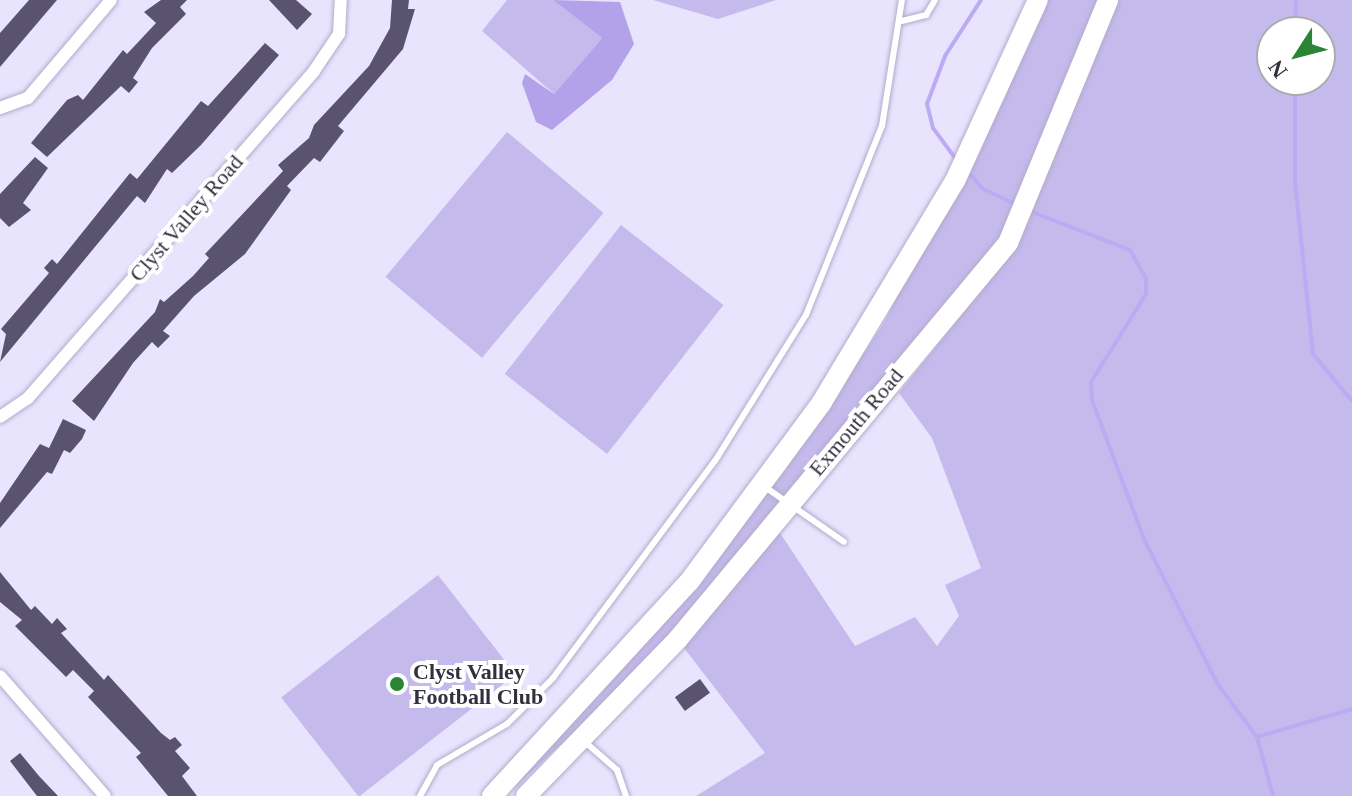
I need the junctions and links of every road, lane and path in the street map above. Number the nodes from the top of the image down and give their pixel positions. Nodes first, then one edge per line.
1 (111, 0) edge
2 (341, 0) edge
3 (902, 0) edge
4 (1038, 0) edge
5 (1108, 0) edge
6 (936, 3) edge
7 (902, 21) junction
8 (0, 108) edge
9 (0, 417) edge
10 (764, 486) junction
11 (786, 505) junction
12 (844, 542) dead end
13 (0, 676) edge
14 (581, 738) junction
15 (105, 796) edge
16 (420, 796) edge
17 (492, 796) edge
18 (526, 796) edge
19 (626, 796) edge

1 - 8 street
2 - 9 street, Clyst Valley Road
3 - 7 lane
4 - 10 highway, Exmouth Road
5 - 11 highway, Exmouth Road
6 - 7 lane
7 - 16 lane
10 - 11 lane
10 - 17 highway, Exmouth Road
11 - 12 lane
11 - 14 highway, Exmouth Road
13 - 15 street
14 - 18 highway, Exmouth Road
14 - 19 lane

